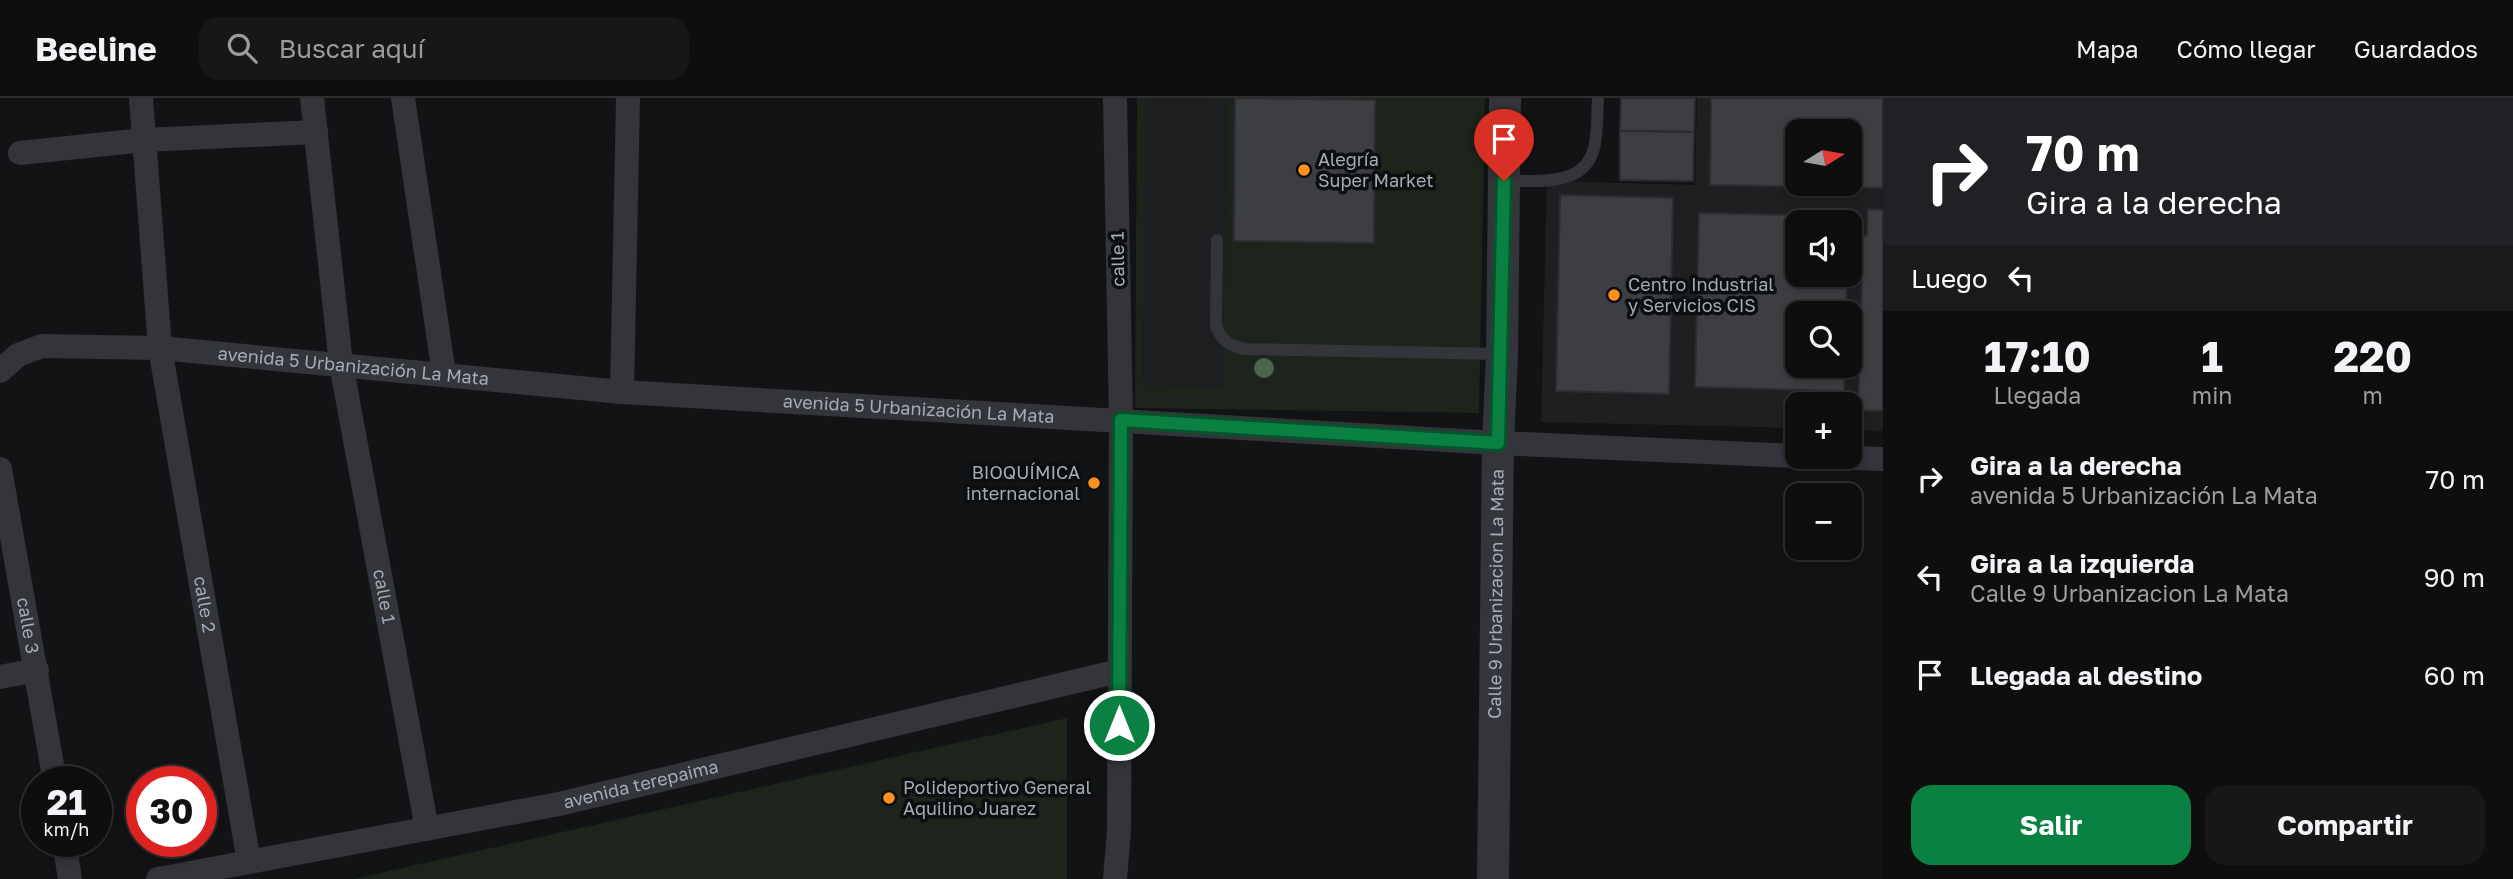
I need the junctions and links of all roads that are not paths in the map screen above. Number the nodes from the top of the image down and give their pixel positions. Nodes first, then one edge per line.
1 (141, 98) edge
2 (312, 98) edge
3 (403, 98) edge
4 (628, 98) edge
5 (1115, 98) edge
6 (1505, 98) edge
7 (1598, 98) edge
8 (316, 132) junction
9 (144, 140) junction
10 (20, 153) dead end
11 (1504, 181) junction
12 (1217, 240) dead end
13 (160, 348) junction
14 (1502, 354) junction
15 (341, 364) junction
16 (0, 371) edge
17 (444, 374) junction
18 (622, 391) junction
19 (1121, 420) junction
20 (1498, 443) junction
21 (1785, 455) edge
22 (1862, 458) edge
23 (1883, 459) edge
24 (0, 469) edge
25 (37, 670) junction
26 (1119, 671) junction
27 (0, 677) edge
28 (52, 766) edge
29 (428, 829) junction
30 (1119, 831) junction
31 (66, 857) edge
32 (249, 862) junction
33 (70, 879) edge
34 (158, 879) edge
35 (1102, 879) edge
36 (1115, 879) edge
37 (1493, 879) edge

1 - 9 street, calle 2
2 - 8 street, calle 1
3 - 17 street
4 - 18 street
5 - 19 street, calle 1
6 - 11 street, Calle 9 Urbanizacion La Mata
7 - 11 lane
8 - 9 street
8 - 15 street, calle 1
9 - 10 street
9 - 13 street, calle 2
11 - 14 street, Calle 9 Urbanizacion La Mata
12 - 14 lane
13 - 15 street, avenida 5 Urbanización La Mata
13 - 16 street, avenida 5 Urbanización La Mata
13 - 32 street, calle 2
14 - 20 street, Calle 9 Urbanizacion La Mata
15 - 17 street, avenida 5 Urbanización La Mata
15 - 29 street, calle 1
17 - 18 street, avenida 5 Urbanización La Mata
18 - 19 street, avenida 5 Urbanización La Mata
19 - 20 street, avenida 5 Urbanización La Mata
19 - 26 street, calle 1
20 - 21 street, avenida 5 Urbanización La Mata
20 - 37 street, Calle 9 Urbanizacion La Mata
22 - 23 street
24 - 25 street, calle 3
25 - 27 street
25 - 28 street, calle 3
26 - 29 street, avenida terepaima
26 - 30 street, calle 1
29 - 32 street, avenida terepaima
30 - 35 street
30 - 36 street
31 - 33 street
32 - 34 street, avenida terepaima

